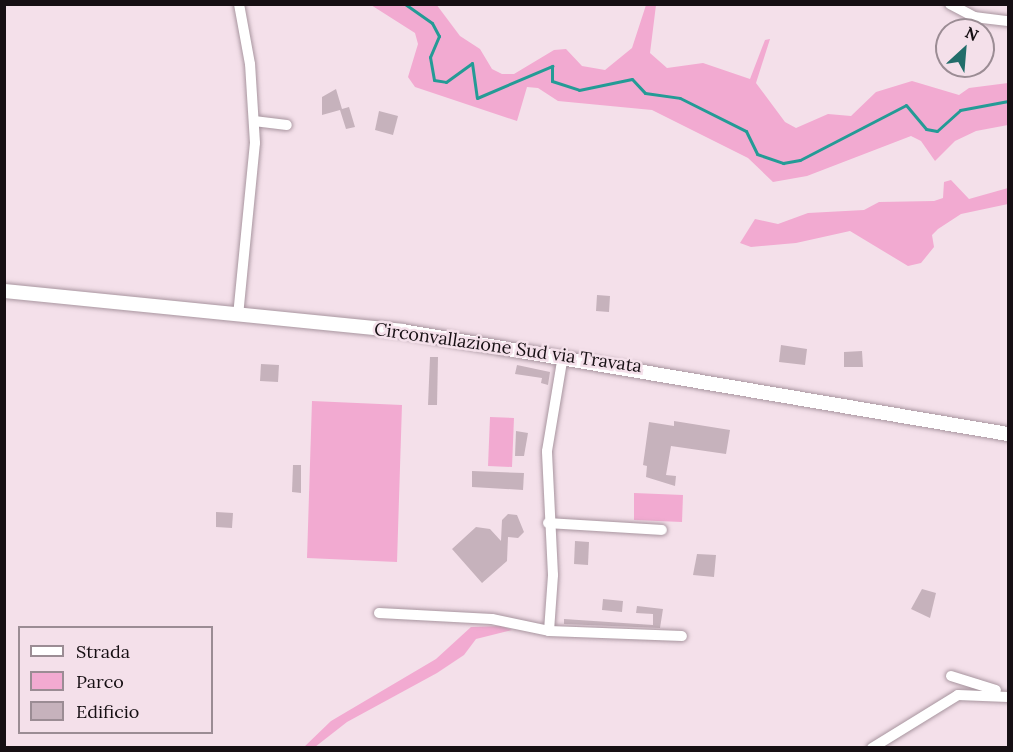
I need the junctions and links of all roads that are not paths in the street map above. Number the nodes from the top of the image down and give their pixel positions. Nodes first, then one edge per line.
1 (239, 4) edge
2 (950, 4) edge
3 (1008, 21) edge
4 (254, 121) junction
5 (287, 125) dead end
6 (4, 291) edge
7 (238, 316) junction
8 (563, 355) junction
9 (1008, 434) edge
10 (548, 523) junction
11 (662, 530) dead end
12 (379, 613) dead end
13 (549, 631) junction
14 (682, 636) dead end
15 (951, 676) dead end
16 (1005, 697) edge
17 (872, 747) edge

1 - 4 street
2 - 3 street
4 - 5 street
4 - 7 street
6 - 7 street, Circonvallazione Sud via Travata
7 - 8 street, Circonvallazione Sud via Travata
8 - 9 street, Circonvallazione Sud via Travata
8 - 10 street
10 - 11 street
10 - 13 street
12 - 13 street
13 - 14 street
15 - 16 street
16 - 17 street

